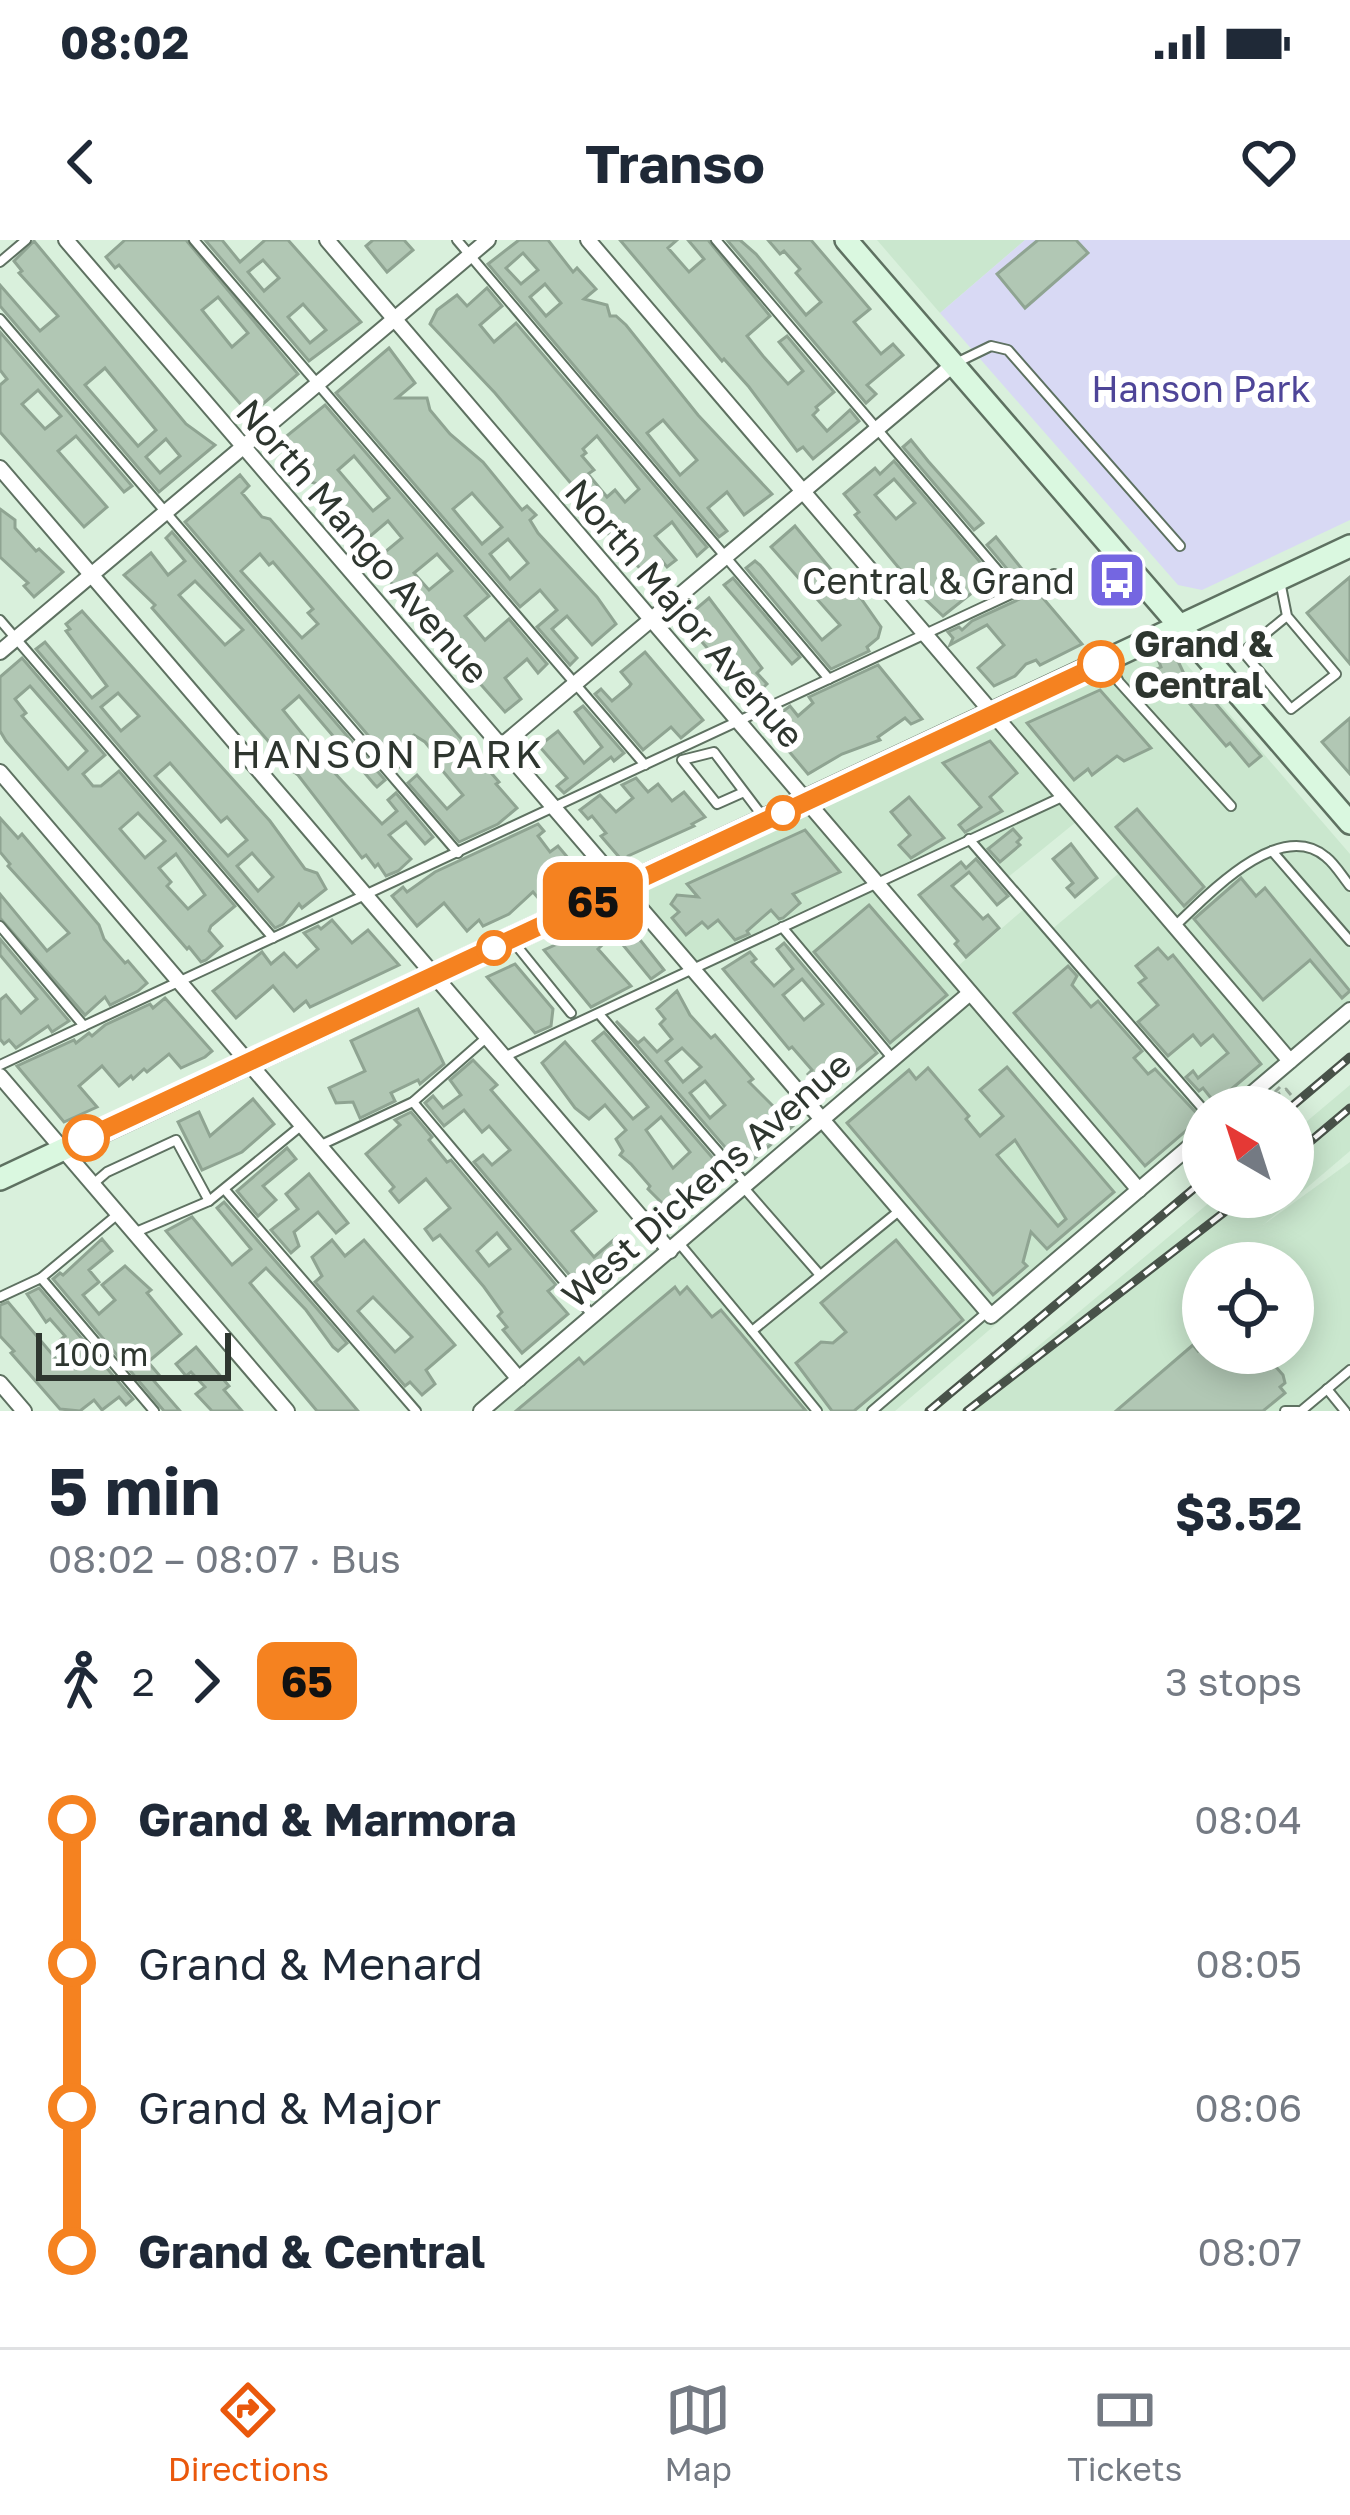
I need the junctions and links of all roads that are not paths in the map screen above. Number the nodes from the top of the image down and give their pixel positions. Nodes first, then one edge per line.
1 (26, 240) edge
2 (66, 240) edge
3 (194, 240) edge
4 (327, 240) edge
5 (457, 240) edge
6 (488, 240) edge
7 (588, 240) edge
8 (716, 240) edge
9 (846, 240) edge
10 (470, 255) junction
11 (0, 262) edge
12 (0, 319) edge
13 (394, 319) junction
14 (954, 364) junction
15 (318, 383) junction
16 (878, 428) junction
17 (243, 447) junction
18 (0, 468) edge
19 (803, 492) junction
20 (166, 512) junction
21 (1180, 546) dead end
22 (1350, 546) edge
23 (727, 556) junction
24 (1054, 574) dead end
25 (91, 575) junction
26 (1280, 578) junction
27 (1016, 592) junction
28 (1287, 616) junction
29 (0, 620) edge
30 (651, 620) junction
31 (1180, 626) junction
32 (924, 635) junction
33 (16, 638) junction
34 (0, 652) edge
35 (1108, 661) junction
36 (830, 679) junction
37 (576, 683) junction
38 (991, 715) junction
39 (738, 721) junction
40 (500, 747) junction
41 (645, 765) junction
42 (0, 772) edge
43 (744, 792) junction
44 (1062, 797) junction
45 (807, 802) junction
46 (1231, 806) dead end
47 (552, 808) junction
48 (766, 820) junction
49 (1350, 823) edge
50 (970, 839) junction
51 (1273, 851) junction
52 (458, 853) junction
53 (875, 881) junction
54 (1350, 886) edge
55 (621, 888) junction
56 (365, 895) junction
57 (0, 926) edge
58 (782, 927) junction
59 (1174, 927) junction
60 (273, 938) junction
61 (512, 939) junction
62 (1350, 941) edge
63 (692, 970) junction
64 (433, 976) junction
65 (179, 982) junction
66 (970, 993) junction
67 (1350, 1010) edge
68 (571, 1012) dead end
69 (599, 1014) junction
70 (84, 1025) junction
71 (487, 1038) junction
72 (503, 1058) junction
73 (893, 1059) junction
74 (1290, 1061) junction
75 (248, 1062) junction
76 (0, 1065) edge
77 (0, 1076) edge
78 (1183, 1086) edge
79 (1261, 1086) edge
80 (413, 1102) junction
81 (821, 1120) junction
82 (302, 1125) junction
83 (320, 1146) junction
84 (63, 1149) junction
85 (1182, 1153) edge
86 (0, 1179) edge
87 (93, 1184) junction
88 (746, 1186) junction
89 (225, 1190) junction
90 (1138, 1190) junction
91 (209, 1201) junction
92 (899, 1210) junction
93 (118, 1214) junction
94 (134, 1233) junction
95 (674, 1247) junction
96 (820, 1275) junction
97 (41, 1278) junction
98 (0, 1297) edge
99 (989, 1314) junction
100 (593, 1316) junction
101 (752, 1331) junction
102 (1350, 1370) edge
103 (519, 1379) junction
104 (0, 1383) edge
105 (1327, 1389) junction
106 (24, 1411) edge
107 (154, 1411) edge
108 (287, 1411) edge
109 (416, 1411) edge
110 (482, 1411) edge
111 (817, 1411) edge
112 (872, 1411) edge
113 (1285, 1411) edge
114 (1299, 1411) edge
115 (1345, 1411) edge

1 - 11 lane
2 - 17 street, North Mango Avenue
3 - 15 lane
4 - 13 street, North Major Avenue
5 - 10 lane
6 - 10 street
7 - 19 street
8 - 16 lane
9 - 14 main road
10 - 13 street
10 - 23 lane
12 - 20 lane
13 - 15 street
13 - 30 street, North Major Avenue
14 - 16 street
14 - 21 lane
14 - 31 main road
15 - 17 street
15 - 37 lane
16 - 19 street
16 - 27 lane
17 - 20 street
17 - 40 street, North Mango Avenue
18 - 25 street
19 - 23 street
19 - 32 street
20 - 25 street
20 - 52 lane
22 - 26 main road
23 - 30 street
23 - 36 lane
24 - 27 lane
25 - 33 street
25 - 56 street
26 - 28 lane
26 - 31 main road
27 - 32 lane
28 - 28 lane
29 - 33 lane
30 - 37 street
30 - 39 street, North Major Avenue
31 - 35 main road
31 - 49 main road
32 - 36 lane
32 - 38 street
33 - 34 street
33 - 60 lane
35 - 38 main road
35 - 46 lane
36 - 39 lane
37 - 40 street
37 - 41 lane
38 - 44 street
38 - 45 main road
39 - 41 lane
39 - 45 street, North Major Avenue
40 - 47 street, North Mango Avenue
41 - 47 lane
42 - 65 street
43 - 43 lane
43 - 48 lane
44 - 50 lane
44 - 59 street
45 - 48 main road
45 - 53 street, North Major Avenue
47 - 52 lane
47 - 55 street, North Mango Avenue
48 - 55 main road
50 - 53 lane
50 - 78 lane
51 - 54 lane
51 - 59 lane
51 - 62 lane
52 - 56 lane
53 - 58 lane
53 - 66 street, North Major Avenue
55 - 61 main road
55 - 63 street, North Mango Avenue
56 - 60 lane
56 - 64 street
57 - 70 lane
58 - 63 lane
58 - 73 lane
59 - 74 street
60 - 65 lane
61 - 64 main road
61 - 68 lane
63 - 69 lane
63 - 81 street, North Mango Avenue
64 - 71 street
64 - 75 main road
65 - 70 lane
65 - 75 street
66 - 73 street, West Dickens Avenue
66 - 90 street, North Major Avenue
67 - 74 street
69 - 72 lane
69 - 88 lane
70 - 76 lane
71 - 72 street
71 - 80 lane
72 - 95 street
73 - 81 street, West Dickens Avenue
74 - 79 street
75 - 82 street
75 - 84 main road
77 - 84 street
80 - 83 lane
80 - 100 lane
81 - 88 street, West Dickens Avenue
81 - 92 street, North Mango Avenue
82 - 83 street
82 - 89 lane
83 - 103 street
84 - 86 main road
84 - 87 street
85 - 90 street
87 - 91 lane
87 - 93 street
88 - 95 street, West Dickens Avenue
88 - 96 lane
89 - 91 lane
89 - 109 lane
90 - 99 street
91 - 94 lane
92 - 96 lane
92 - 99 street, North Mango Avenue
93 - 94 street
93 - 97 lane
94 - 108 street
95 - 100 street, West Dickens Avenue
95 - 101 lane
96 - 101 lane
97 - 98 lane
97 - 107 lane
99 - 112 lane
100 - 103 street, West Dickens Avenue
101 - 111 lane
102 - 105 lane
103 - 110 street, West Dickens Avenue
104 - 106 street
105 - 114 lane
105 - 115 lane
113 - 114 lane

